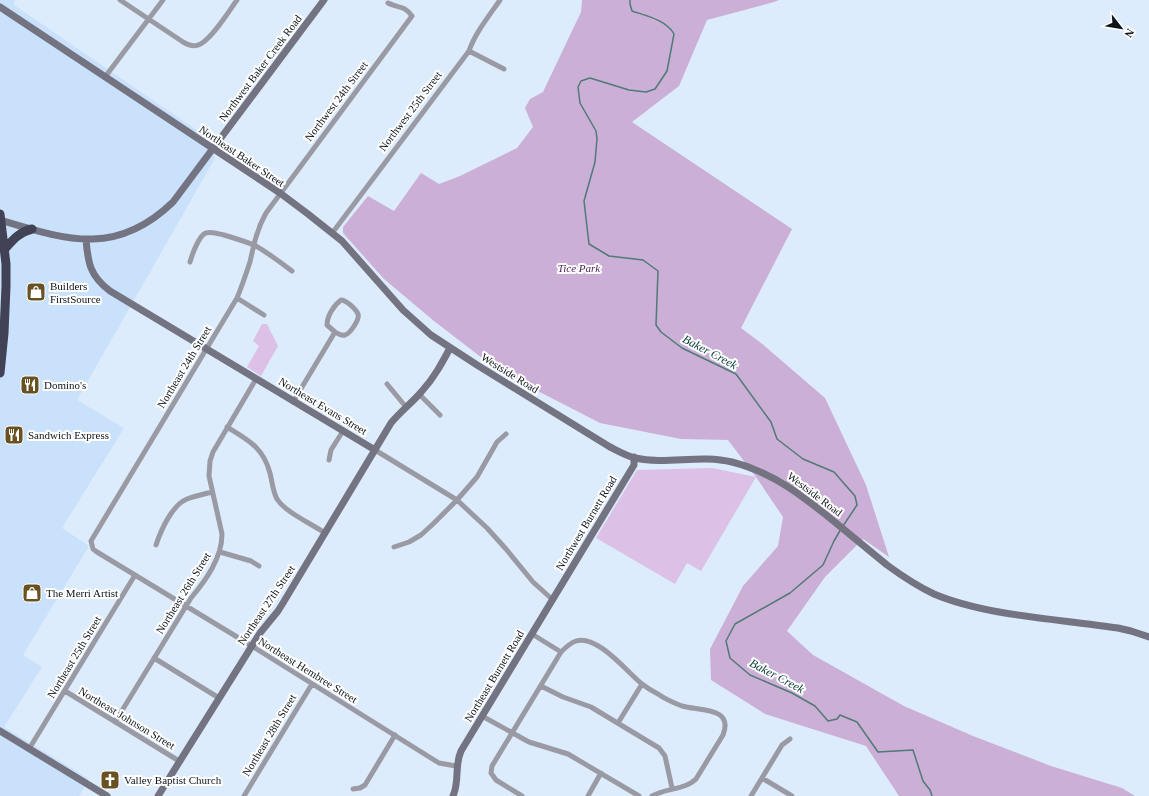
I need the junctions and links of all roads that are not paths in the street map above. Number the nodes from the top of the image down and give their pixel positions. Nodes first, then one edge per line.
1 (4, 0) edge
2 (120, 0) edge
3 (163, 0) edge
4 (237, 0) edge
5 (324, 0) edge
6 (500, 0) edge
7 (388, 4) dead end
8 (0, 7) edge
9 (148, 19) junction
10 (469, 51) junction
11 (504, 69) dead end
12 (105, 77) junction
13 (213, 150) junction
14 (280, 194) junction
15 (0, 218) edge
16 (32, 229) junction
17 (333, 232) junction
18 (86, 240) junction
19 (254, 245) junction
20 (4, 250) junction
21 (190, 262) dead end
22 (292, 271) dead end
23 (237, 298) junction
24 (264, 315) dead end
25 (335, 332) junction
26 (450, 348) junction
27 (207, 349) junction
28 (0, 373) edge
29 (256, 379) junction
30 (387, 384) dead end
31 (419, 394) junction
32 (293, 402) junction
33 (406, 406) junction
34 (440, 415) dead end
35 (227, 427) junction
36 (343, 431) junction
37 (506, 434) dead end
38 (375, 450) junction
39 (634, 458) junction
40 (329, 460) dead end
41 (212, 492) junction
42 (457, 500) junction
43 (325, 532) junction
44 (92, 545) joint
45 (156, 545) dead end
46 (394, 547) dead end
47 (220, 552) junction
48 (259, 566) dead end
49 (135, 575) junction
50 (553, 600) junction
51 (186, 606) junction
52 (532, 634) junction
53 (1149, 637) edge
54 (251, 646) junction
55 (561, 652) junction
56 (154, 658) junction
57 (312, 684) junction
58 (642, 684) junction
59 (541, 686) junction
60 (64, 691) junction
61 (219, 698) junction
62 (482, 716) junction
63 (115, 722) junction
64 (618, 723) junction
65 (0, 731) edge
66 (512, 733) junction
67 (395, 735) junction
68 (790, 739) dead end
69 (29, 749) junction
70 (179, 761) junction
71 (456, 766) junction
72 (601, 774) junction
73 (762, 778) junction
74 (672, 788) junction
75 (353, 789) dead end
76 (107, 796) edge
77 (158, 796) edge
78 (244, 796) edge
79 (454, 796) edge
80 (522, 796) edge
81 (588, 796) edge
82 (639, 796) edge
83 (652, 796) edge
84 (751, 796) edge
85 (792, 796) edge

1 - 8 main road
2 - 9 street
3 - 9 street
4 - 9 street
5 - 13 main road, Northwest Baker Creek Road
6 - 10 street, Northwest 25th Street
7 - 14 street, Northwest 24th Street
8 - 12 main road, Northeast Baker Street
9 - 12 street
10 - 11 street
10 - 17 street, Northwest 25th Street
12 - 13 main road, Northeast Baker Street
13 - 14 main road, Northeast Baker Street
13 - 18 main road, Northwest Baker Creek Road
14 - 17 main road, Northeast Baker Street
14 - 19 street, Northeast 24th Street
15 - 16 main road, Northwest Baker Creek Road
15 - 20 highway
16 - 18 main road, Northwest Baker Creek Road
16 - 20 highway
17 - 26 main road, Northeast Baker Street
18 - 27 main road, Northeast Evans Street
19 - 21 street
19 - 22 street
19 - 23 street, Northeast 24th Street
20 - 28 highway
23 - 24 street
23 - 27 street, Northeast 24th Street
25 - 25 street
25 - 32 street
26 - 31 main road, Northeast 27th Street
26 - 39 main road, Westside Road
27 - 29 main road, Northeast Evans Street
27 - 44 street, Northeast 24th Street
29 - 32 main road, Northeast Evans Street
29 - 35 street, Northeast 26th Street
30 - 33 street
31 - 33 main road, Northeast 27th Street
31 - 34 street
32 - 36 main road, Northeast Evans Street
33 - 38 main road, Northeast 27th Street
35 - 41 street, Northeast 26th Street
35 - 43 street
36 - 38 main road, Northeast Evans Street
36 - 40 street
37 - 42 street
38 - 42 street, Northeast Evans Street
38 - 43 main road, Northeast 27th Street
39 - 50 main road, Northwest Burnett Road
39 - 53 main road, Westside Road
41 - 45 street
41 - 47 street, Northeast 26th Street
42 - 46 street
42 - 50 street, Northeast Evans Street
43 - 54 main road, Northeast 27th Street
44 - 49 street, Northeast Hembree Street
47 - 48 street
47 - 51 street, Northeast 26th Street
49 - 51 street, Northeast Hembree Street
49 - 60 street, Northeast 25th Street
50 - 52 main road, Northeast Burnett Road
51 - 54 street, Northeast Hembree Street
51 - 56 street, Northeast 26th Street
52 - 55 street
52 - 62 main road, Northeast Burnett Road
54 - 57 street, Northeast Hembree Street
54 - 61 main road, Northeast 27th Street
55 - 58 street
55 - 59 street
56 - 61 street
56 - 63 street, Northeast 26th Street
57 - 67 street, Northeast Hembree Street
57 - 78 street, Northeast 28th Street
58 - 64 street
58 - 74 street
59 - 64 street
59 - 66 street
60 - 63 street, Northeast Johnson Street
60 - 69 street, Northeast 25th Street
61 - 70 main road, Northeast 27th Street
62 - 66 street
62 - 71 main road, Northeast Burnett Road
63 - 70 street, Northeast Johnson Street
64 - 74 street
65 - 69 main road
66 - 72 street
66 - 80 street
67 - 71 street, Northeast Hembree Street
67 - 75 street
68 - 73 street
69 - 76 main road
70 - 77 main road, Northeast 27th Street
71 - 79 main road
72 - 81 street
72 - 82 street
73 - 84 street
73 - 85 street
74 - 83 street

